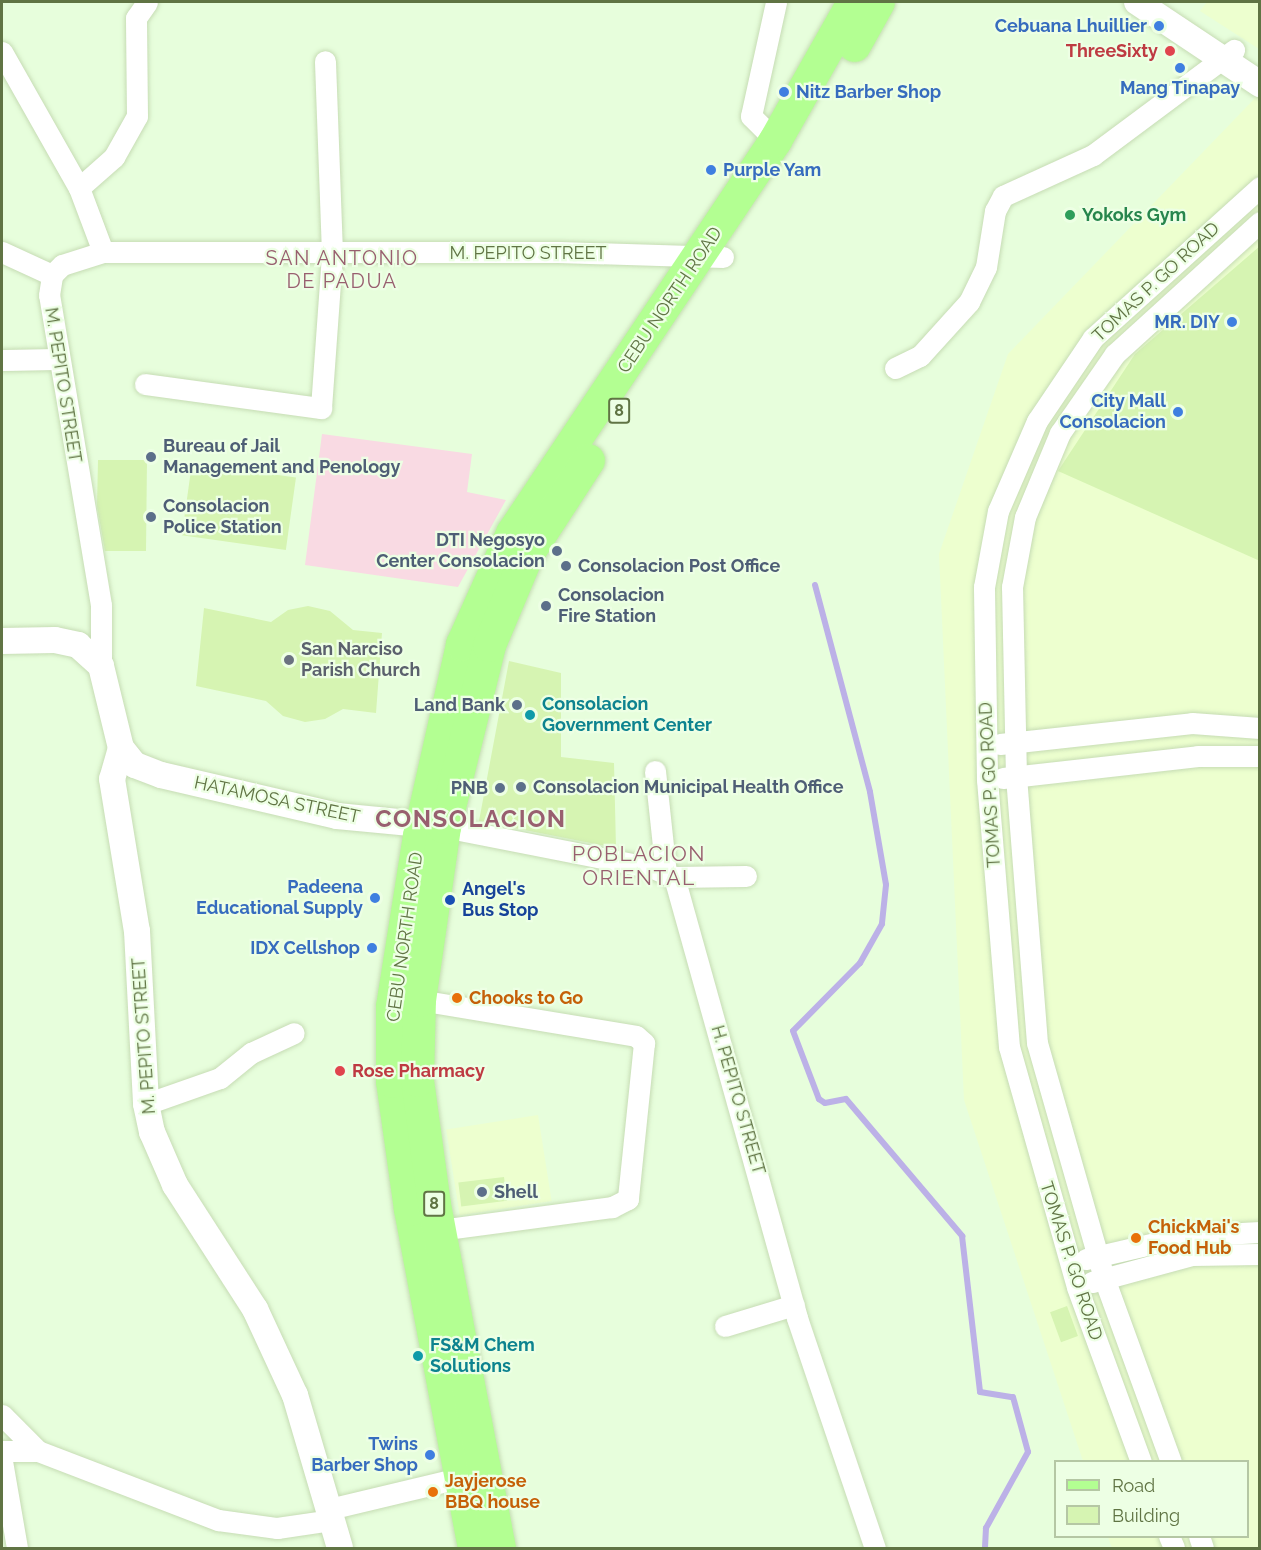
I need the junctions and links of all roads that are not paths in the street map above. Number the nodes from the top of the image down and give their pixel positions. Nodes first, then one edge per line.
1 (147, 2) edge
2 (776, 2) edge
3 (853, 2) edge
4 (878, 2) edge
5 (1137, 2) edge
6 (1162, 2) edge
7 (2, 52) edge
8 (1229, 55) junction
9 (325, 61) dead end
10 (1260, 67) edge
11 (1260, 84) edge
12 (775, 140) junction
13 (1260, 187) edge
14 (79, 188) junction
15 (1260, 222) edge
16 (2, 252) edge
17 (103, 252) junction
18 (332, 253) junction
19 (711, 257) junction
20 (52, 275) junction
21 (58, 359) junction
22 (2, 360) edge
23 (895, 368) dead end
24 (145, 384) dead end
25 (2, 641) edge
26 (100, 666) junction
27 (1260, 728) edge
28 (1015, 742) junction
29 (987, 746) junction
30 (121, 748) junction
31 (1260, 756) edge
32 (655, 771) dead end
33 (1016, 777) junction
34 (987, 780) junction
35 (433, 825) junction
36 (670, 876) junction
37 (746, 876) dead end
38 (419, 1000) junction
39 (294, 1033) dead end
40 (146, 1104) junction
41 (428, 1214) junction
42 (1260, 1232) edge
43 (1260, 1254) edge
44 (1097, 1255) junction
45 (1070, 1265) junction
46 (1104, 1278) junction
47 (1077, 1287) junction
48 (794, 1305) junction
49 (725, 1326) dead end
50 (2, 1415) edge
51 (2, 1451) edge
52 (38, 1451) junction
53 (1142, 1460) edge
54 (1171, 1460) edge
55 (2, 1461) edge
56 (459, 1478) junction
57 (331, 1514) junction
58 (17, 1548) edge
59 (340, 1548) edge
60 (474, 1548) edge
61 (499, 1548) edge
62 (875, 1548) edge

1 - 14 street
2 - 12 street
3 - 12 main road, CEBU NORTH ROAD / 8
4 - 19 main road, CEBU NORTH ROAD / 8
5 - 8 street
6 - 8 street
7 - 14 street
8 - 10 street
8 - 11 street
8 - 23 street
9 - 18 street
12 - 19 main road, CEBU NORTH ROAD / 8
13 - 29 street, TOMAS P. GO ROAD
14 - 17 street
15 - 28 street, TOMAS P. GO ROAD
16 - 20 street
17 - 18 street, M. PEPITO STREET
17 - 20 street, M. PEPITO STREET
18 - 19 street, M. PEPITO STREET
18 - 24 street
19 - 35 main road, CEBU NORTH ROAD / 8
20 - 21 street, M. PEPITO STREET
21 - 22 street
21 - 26 street, M. PEPITO STREET
25 - 26 street
26 - 30 street, M. PEPITO STREET
27 - 28 street
28 - 29 street
28 - 33 street, TOMAS P. GO ROAD
29 - 34 street, TOMAS P. GO ROAD
30 - 35 street, HATAMOSA STREET
30 - 40 street, M. PEPITO STREET
31 - 33 street
32 - 36 street, H. PEPITO STREET
33 - 34 street
33 - 44 street, TOMAS P. GO ROAD
34 - 45 street, TOMAS P. GO ROAD
35 - 36 street
35 - 38 main road, CEBU NORTH ROAD / 8
35 - 41 main road, CEBU NORTH ROAD / 8
36 - 37 street
36 - 48 street, H. PEPITO STREET
38 - 41 main road, CEBU NORTH ROAD / 8
38 - 41 street
39 - 40 street
40 - 57 street, M. PEPITO STREET
41 - 56 main road, CEBU NORTH ROAD / 8
41 - 61 main road, CEBU NORTH ROAD / 8
42 - 44 street
43 - 46 street
44 - 45 street
44 - 46 street, TOMAS P. GO ROAD
45 - 47 street, TOMAS P. GO ROAD
46 - 47 street
46 - 54 street, TOMAS P. GO ROAD
47 - 53 street, TOMAS P. GO ROAD
48 - 49 street
48 - 62 street, H. PEPITO STREET
50 - 52 street
51 - 52 street
52 - 57 street
55 - 58 street
56 - 57 street
56 - 60 main road, CEBU NORTH ROAD / 8
57 - 59 street, M. PEPITO STREET

